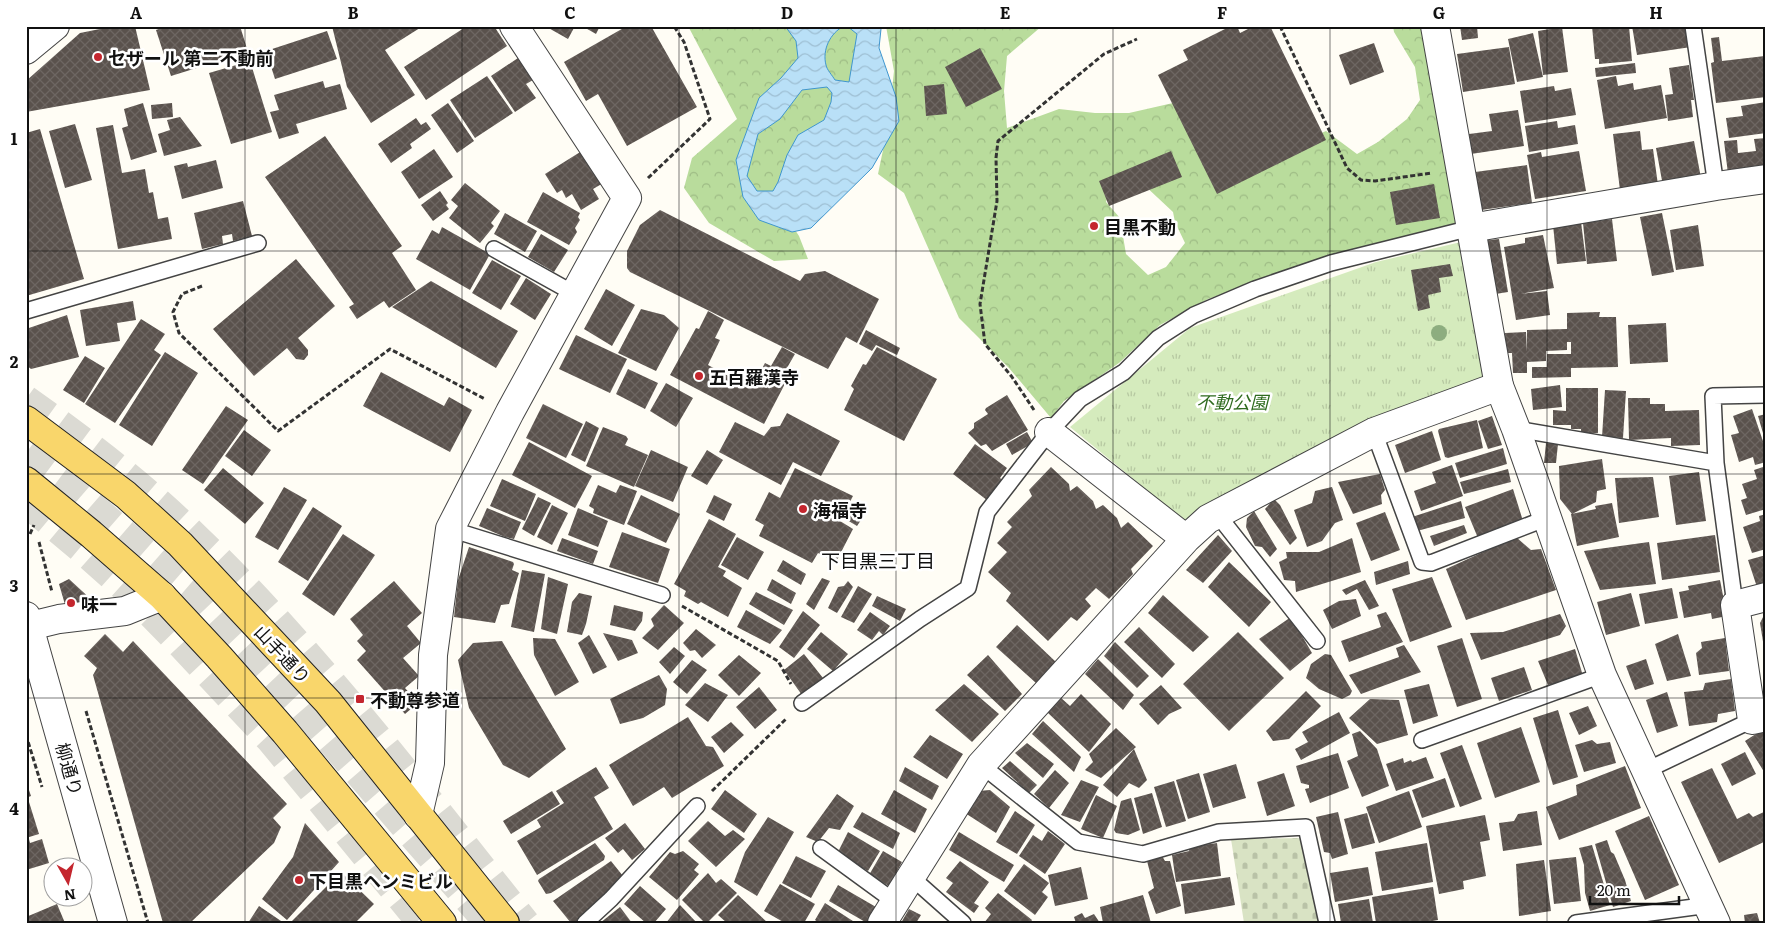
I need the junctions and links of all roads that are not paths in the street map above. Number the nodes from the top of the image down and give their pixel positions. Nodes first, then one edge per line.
1 (54, 26) edge
2 (514, 26) edge
3 (1436, 26) edge
4 (1693, 26) edge
5 (26, 50) edge
6 (1766, 179) edge
7 (1716, 186) junction
8 (1471, 228) junction
9 (258, 244) dead end
10 (494, 249) dead end
11 (575, 294) junction
12 (26, 311) edge
13 (1499, 386) junction
14 (1766, 396) edge
15 (26, 420) edge
16 (1516, 429) junction
17 (1049, 432) junction
18 (1374, 432) junction
19 (1716, 463) junction
20 (26, 481) edge
21 (1217, 514) junction
22 (1547, 518) junction
23 (450, 529) junction
24 (1186, 539) junction
25 (662, 595) road end
26 (162, 596) junction
27 (1766, 597) edge
28 (1735, 605) junction
29 (27, 623) edge
30 (1317, 641) dead end
31 (1602, 675) junction
32 (802, 703) road end
33 (1759, 719) edge
34 (1422, 740) dead end
35 (981, 765) junction
36 (1647, 770) junction
37 (697, 806) road end
38 (418, 815) junction
39 (821, 848) dead end
40 (910, 876) junction
41 (888, 912) edge
42 (1712, 914) edge
43 (113, 923) edge
44 (442, 923) edge
45 (505, 923) edge
46 (585, 923) edge
47 (963, 923) edge
48 (1327, 923) edge
49 (1576, 923) edge

1 - 5 street
2 - 11 street
3 - 8 street
4 - 7 lane
6 - 7 street
7 - 8 street
8 - 13 street
8 - 17 lane
9 - 12 lane
10 - 11 lane
11 - 23 street
13 - 16 street
13 - 18 street
14 - 19 lane
15 - 38 main road, 山手通り
16 - 19 lane
16 - 22 street
17 - 24 street
17 - 32 lane
18 - 21 street
18 - 22 lane
19 - 28 lane
20 - 26 main road
21 - 24 street
21 - 30 lane
22 - 31 street
23 - 25 lane
23 - 38 street
24 - 35 street
26 - 29 street
26 - 44 main road
27 - 28 street
28 - 33 street
29 - 43 street, 柳通り
31 - 34 lane
31 - 36 street
33 - 36 lane
35 - 40 street
35 - 48 lane
36 - 42 street
37 - 46 lane
38 - 45 main road, 山手通り
39 - 41 lane
40 - 41 street
40 - 47 lane
42 - 49 lane

